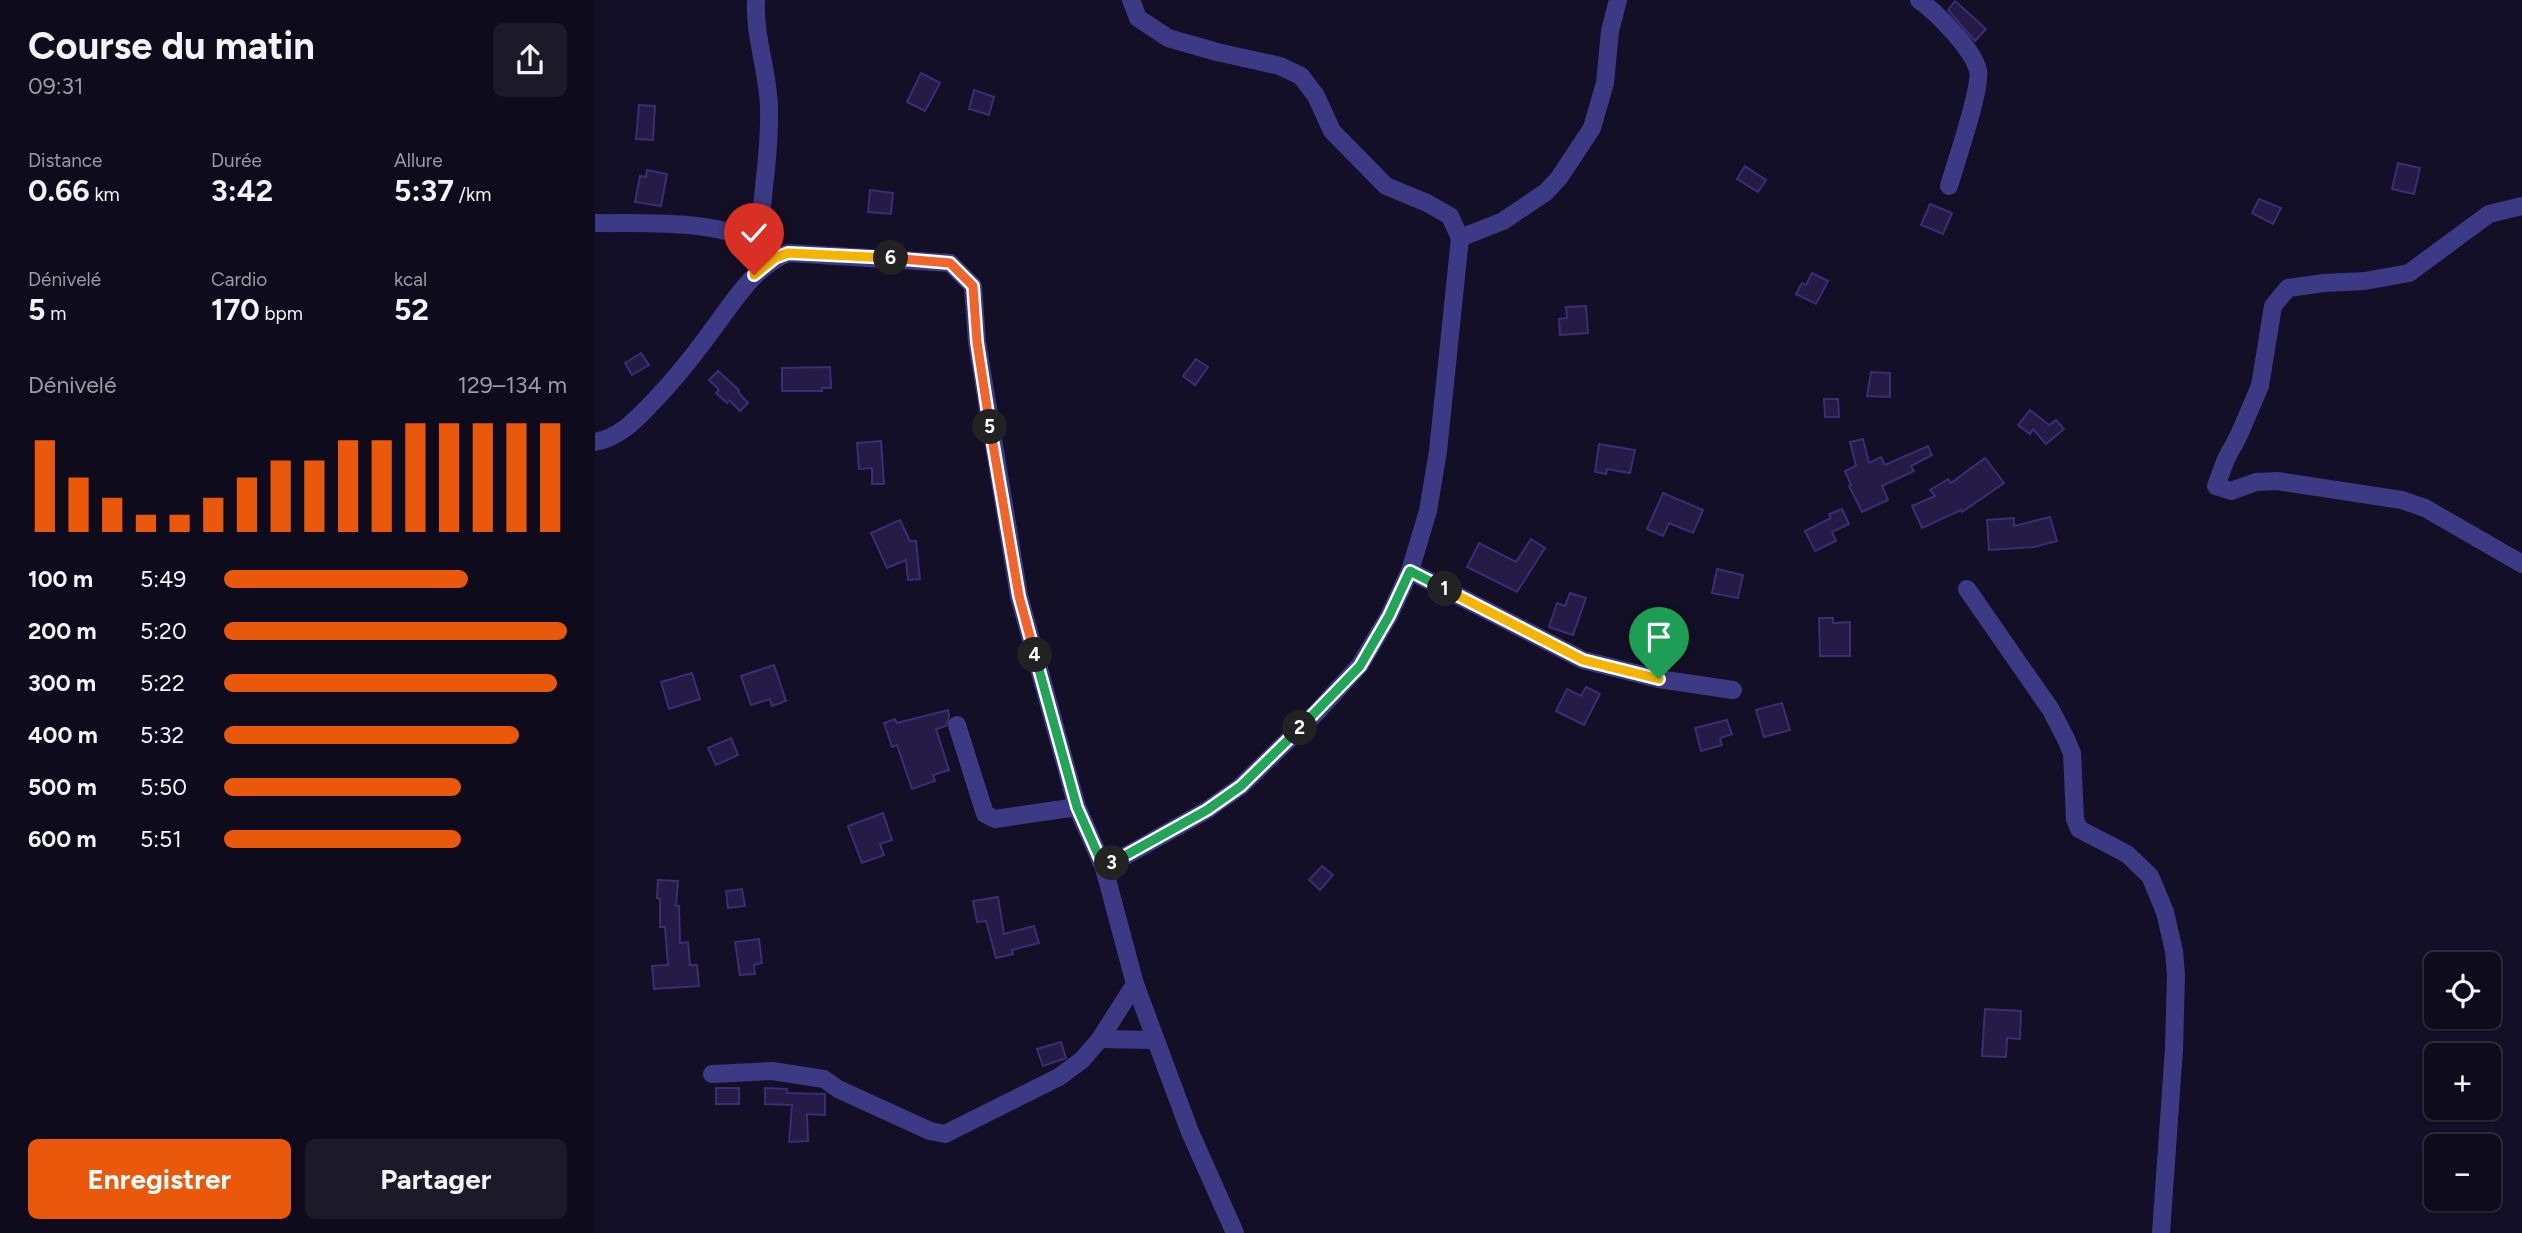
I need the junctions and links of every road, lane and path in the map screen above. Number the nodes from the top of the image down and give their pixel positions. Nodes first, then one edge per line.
1 (756, 0) edge
2 (1131, 0) edge
3 (1618, 0) edge
4 (1919, 0) edge
5 (1949, 186) dead end
6 (2522, 206) edge
7 (595, 223) edge
8 (1460, 238) junction
9 (758, 243) junction
10 (775, 258) junction
11 (595, 442) edge
12 (2522, 564) edge
13 (1410, 571) junction
14 (1967, 589) dead end
15 (1733, 691) dead end
16 (957, 725) dead end
17 (1077, 807) junction
18 (1104, 868) junction
19 (1135, 984) junction
20 (1100, 1039) junction
21 (1155, 1040) junction
22 (712, 1074) dead end
23 (1235, 1233) edge
24 (2161, 1233) edge

1 - 9 street
2 - 8 street
3 - 8 street
4 - 5 street
6 - 12 street
7 - 9 street
8 - 13 street
9 - 10 street
10 - 11 street
10 - 17 street
13 - 15 street
13 - 18 street
14 - 24 street
16 - 17 street
17 - 18 street
18 - 19 street
19 - 20 street
19 - 21 street
20 - 21 street
20 - 22 street
21 - 23 street

